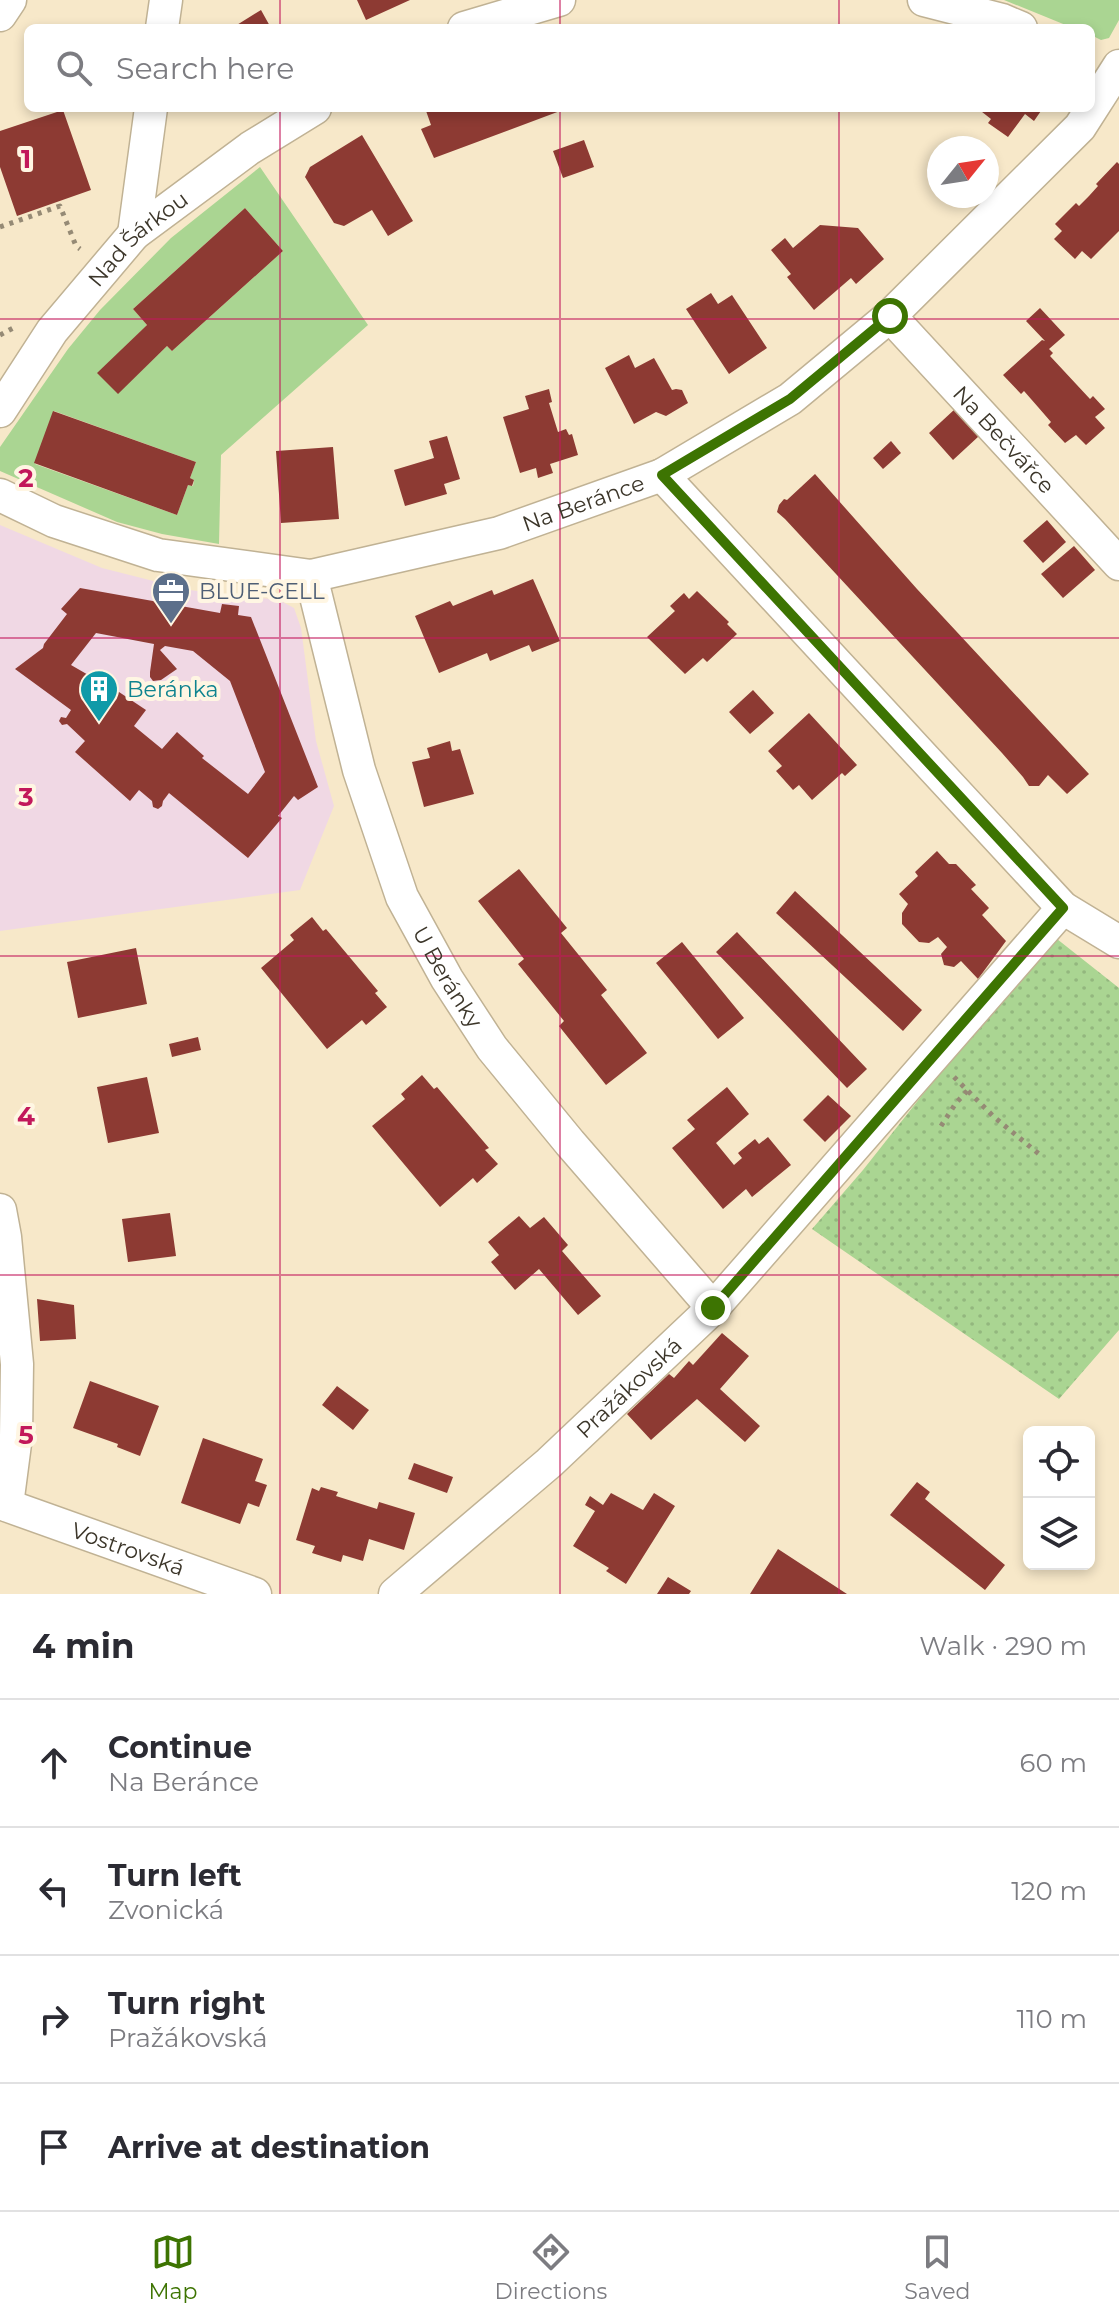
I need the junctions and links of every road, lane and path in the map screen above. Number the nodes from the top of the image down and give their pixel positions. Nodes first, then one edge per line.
1 (10, 0) edge
2 (166, 0) edge
3 (559, 0) edge
4 (924, 0) edge
5 (0, 15) edge
6 (163, 24) edge
7 (478, 24) edge
8 (1012, 24) edge
9 (1111, 68) edge
10 (1095, 98) edge
11 (150, 112) edge
12 (308, 112) edge
13 (1088, 112) edge
14 (0, 227) edge
15 (134, 234) junction
16 (103, 270) junction
17 (890, 316) junction
18 (0, 411) edge
19 (662, 475) junction
20 (0, 495) edge
21 (1119, 564) edge
22 (311, 576) junction
23 (1063, 908) junction
24 (1119, 942) edge
25 (934, 1056) junction
26 (968, 1090) junction
27 (941, 1126) dead end
28 (1039, 1154) dead end
29 (0, 1210) edge
30 (713, 1308) junction
31 (3, 1504) edge
32 (255, 1594) edge
33 (395, 1594) edge

1 - 5 street
2 - 6 street
3 - 7 street
4 - 8 street
9 - 10 street, Na Beránce
11 - 15 street
12 - 15 street, Nad Šárkou
13 - 17 street, Na Beránce
14 - 16 path
15 - 16 street, Nad Šárkou
16 - 18 street, Nad Šárkou
17 - 19 street, Na Beránce
17 - 21 street, Na Bečvářce
19 - 22 street, Na Beránce
19 - 23 street
20 - 22 street, Na Beránce
22 - 30 street, U Beránky
23 - 24 street
23 - 25 street, Pražákovská
25 - 26 path
25 - 30 street, Pražákovská
26 - 27 path
26 - 28 path
29 - 31 street
30 - 33 street, Pražákovská
31 - 32 street, Vostrovská

